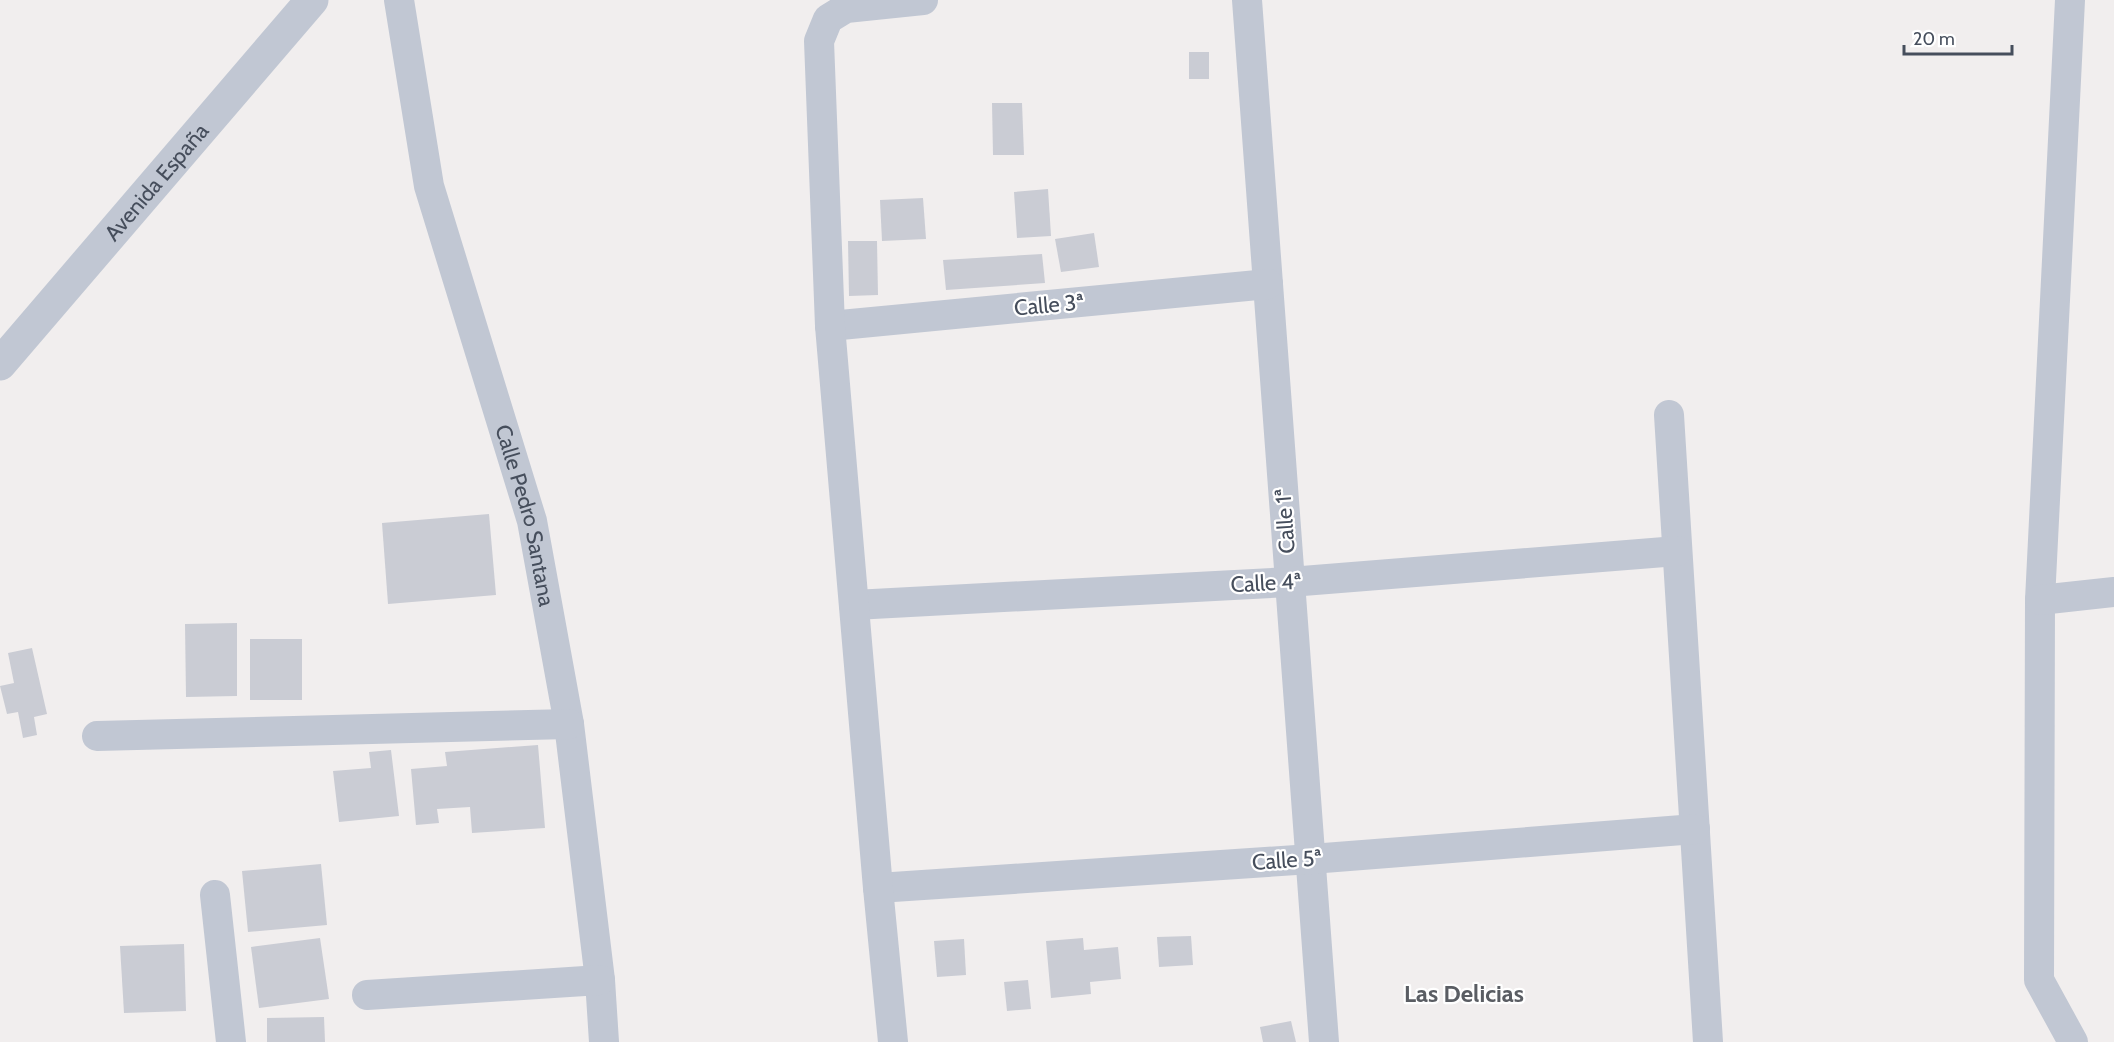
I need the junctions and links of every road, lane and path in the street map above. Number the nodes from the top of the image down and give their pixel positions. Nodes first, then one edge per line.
1 (312, 0) edge
2 (399, 0) edge
3 (923, 0) edge
4 (1247, 0) edge
5 (2070, 0) edge
6 (1268, 284) junction
7 (830, 326) junction
8 (0, 364) edge
9 (1669, 416) dead end
10 (1677, 551) junction
11 (1290, 582) junction
12 (2114, 592) edge
13 (2040, 600) junction
14 (854, 605) junction
15 (569, 724) junction
16 (97, 736) dead end
17 (1695, 829) junction
18 (1311, 859) junction
19 (878, 888) junction
20 (215, 895) dead end
21 (600, 980) junction
22 (367, 995) dead end
23 (231, 1042) edge
24 (604, 1042) edge
25 (893, 1042) edge
26 (1324, 1042) edge
27 (1708, 1042) edge
28 (2073, 1042) edge

1 - 8 street, Avenida España
2 - 15 street, Calle Pedro Santana
3 - 7 street
4 - 6 street, Calle 1ª
5 - 13 street
6 - 7 street, Calle 3ª
6 - 11 street, Calle 1ª
7 - 14 street
9 - 10 street
10 - 11 street, Calle 4ª
10 - 17 street
11 - 14 street, Calle 4ª
11 - 18 street, Calle 1ª
12 - 13 street
13 - 28 street
14 - 19 street
15 - 16 street
15 - 21 street, Calle Pedro Santana
17 - 18 street, Calle 5ª
17 - 27 street
18 - 19 street, Calle 5ª
18 - 26 street, Calle 1ª
19 - 25 street
20 - 23 street
21 - 22 street
21 - 24 street, Calle Pedro Santana

